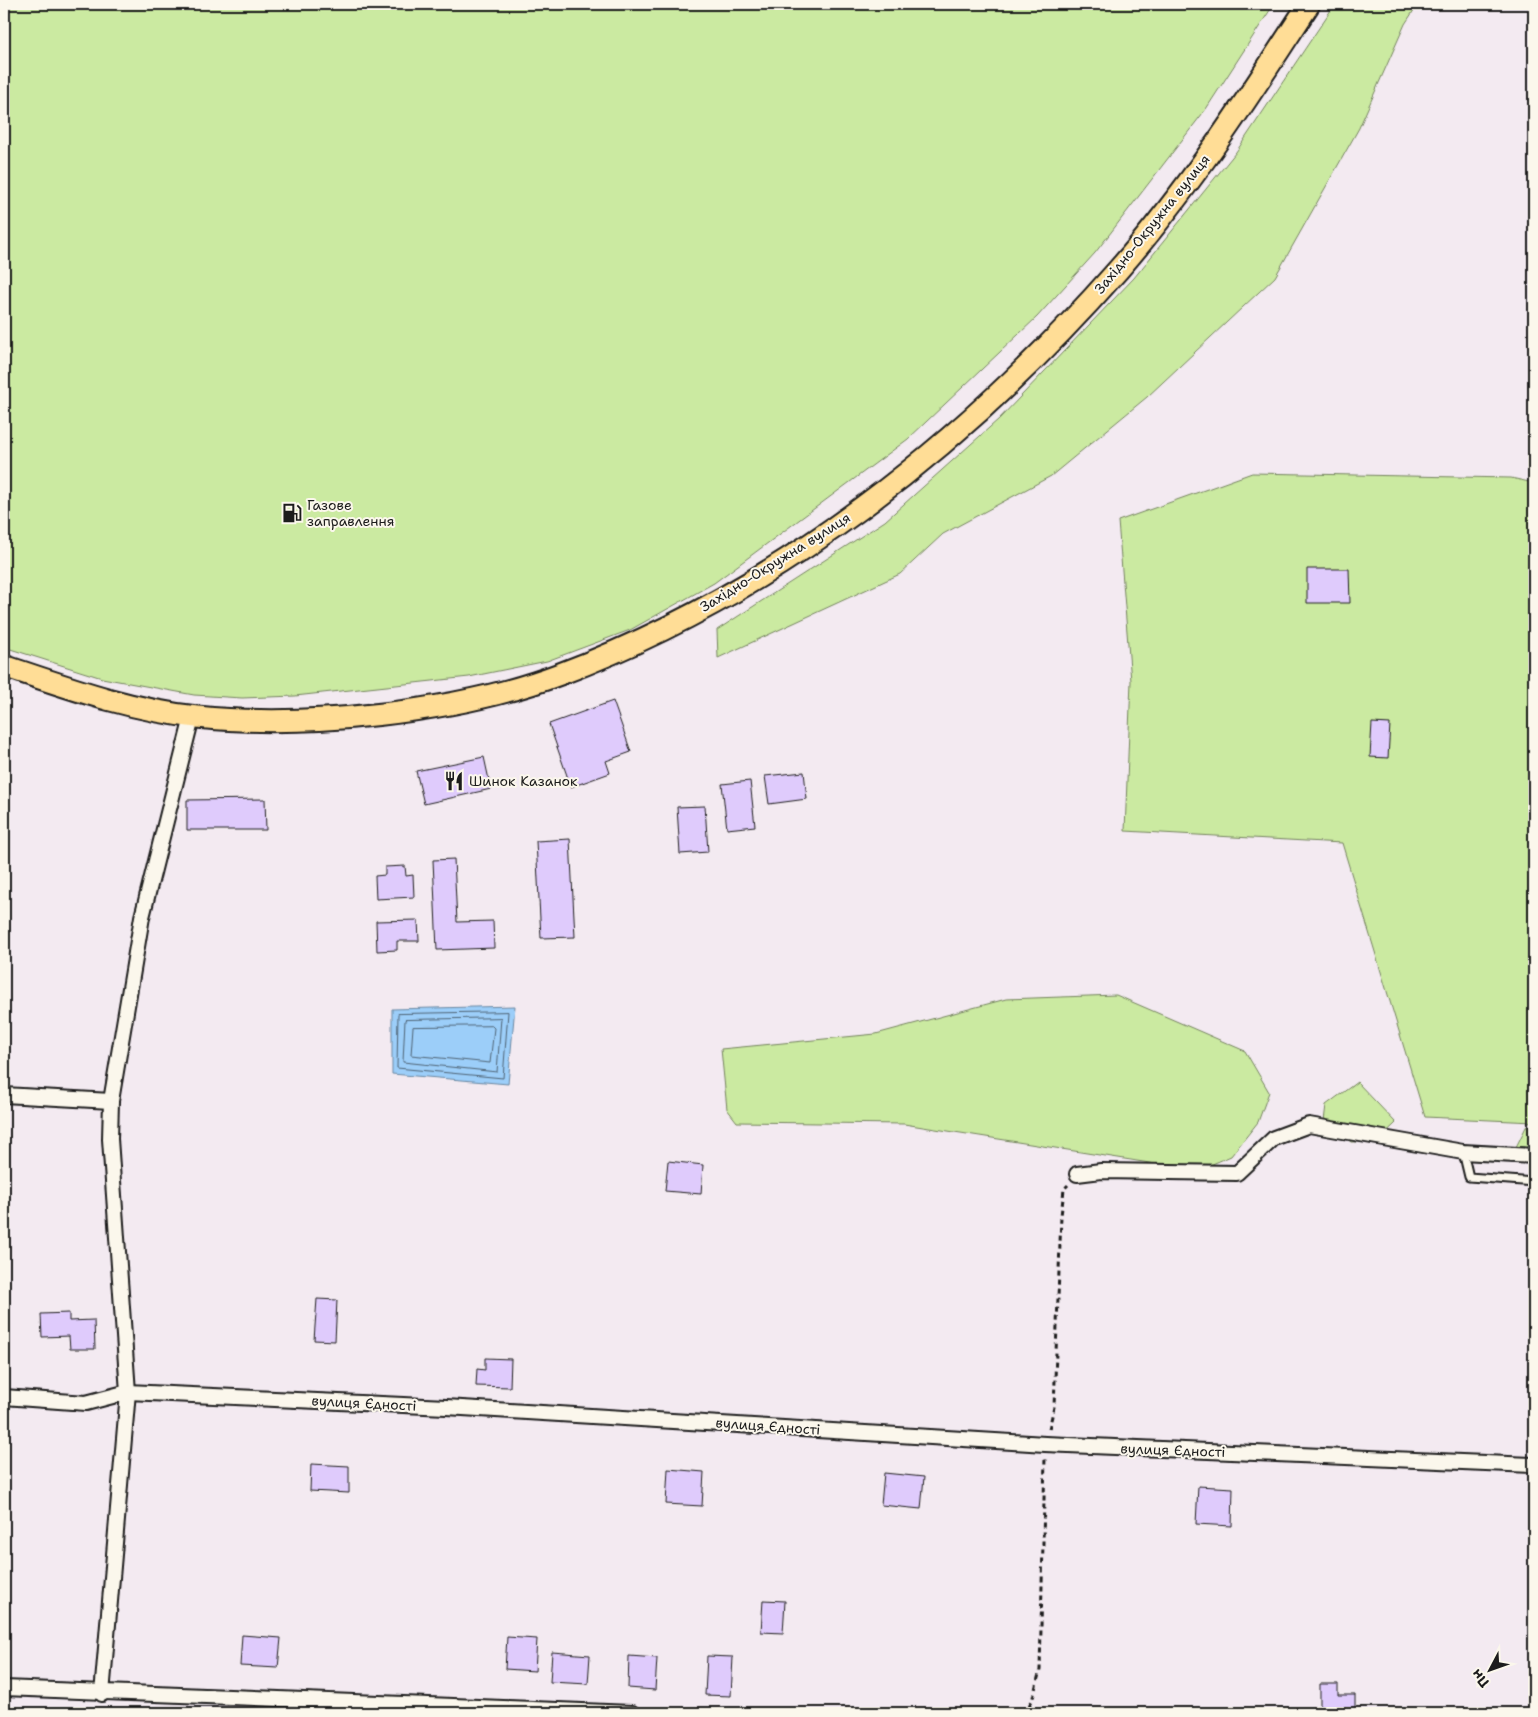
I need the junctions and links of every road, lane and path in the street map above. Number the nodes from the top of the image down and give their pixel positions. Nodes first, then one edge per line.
1 (1309, 4) edge
2 (4, 666) edge
3 (192, 717) junction
4 (4, 1095) edge
5 (110, 1101) junction
6 (1463, 1152) junction
7 (1534, 1156) edge
8 (1077, 1174) joint
9 (1534, 1182) edge
10 (128, 1392) junction
11 (4, 1397) edge
12 (1045, 1444) junction
13 (1534, 1465) edge
14 (4, 1688) edge
15 (102, 1694) junction
16 (632, 1713) edge
17 (1024, 1713) edge

1 - 3 main road, Західно-Окружна вулиця
2 - 3 main road, Західно-Окружна вулиця
3 - 5 street
4 - 5 street
5 - 10 street
6 - 7 street
6 - 8 street
6 - 9 lane
8 - 12 path
10 - 11 street, вулиця Єдності
10 - 12 street, вулиця Єдності
10 - 15 street
12 - 13 street, вулиця Єдності
12 - 17 path
14 - 15 street
15 - 16 street

